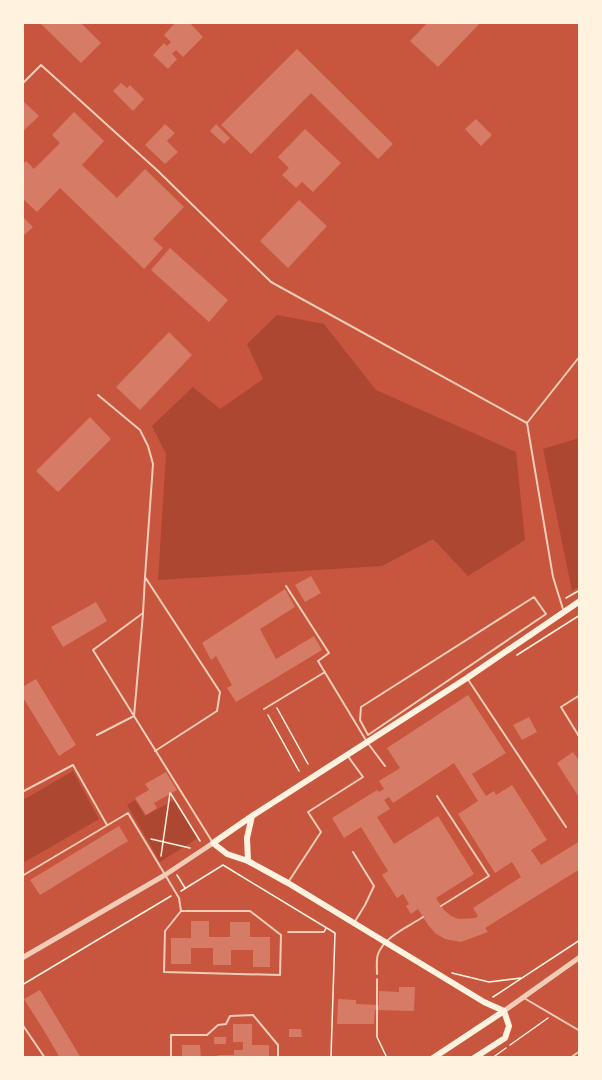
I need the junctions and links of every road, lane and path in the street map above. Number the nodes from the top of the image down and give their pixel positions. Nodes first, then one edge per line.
1 (22, 84) edge
2 (579, 356) edge
3 (98, 395) dead end
4 (527, 423) junction
5 (145, 577) junction
6 (286, 586) dead end
7 (579, 590) edge
8 (579, 601) edge
9 (560, 602) junction
10 (564, 612) junction
11 (144, 613) junction
12 (579, 615) edge
13 (516, 655) dead end
14 (325, 672) junction
15 (467, 678) junction
16 (579, 695) edge
17 (274, 703) junction
18 (264, 709) joint
19 (134, 716) junction
20 (360, 720) joint
21 (97, 735) dead end
22 (579, 738) edge
23 (368, 742) junction
24 (155, 751) junction
25 (347, 755) junction
26 (309, 764) dead end
27 (385, 766) dead end
28 (299, 771) dead end
29 (22, 792) edge
30 (437, 796) dead end
31 (252, 816) junction
32 (107, 826) junction
33 (566, 827) dead end
34 (142, 837) junction
35 (163, 841) junction
36 (201, 842) dead end
37 (213, 843) junction
38 (191, 848) dead end
39 (353, 852) dead end
40 (248, 861) junction
41 (160, 866) junction
42 (165, 875) junction
43 (22, 876) edge
44 (288, 883) junction
45 (176, 894) junction
46 (441, 906) dead end
47 (181, 911) junction
48 (423, 917) dead end
49 (354, 923) junction
50 (327, 928) junction
51 (278, 933) junction
52 (579, 940) edge
53 (386, 942) junction
54 (579, 957) edge
55 (22, 958) edge
56 (452, 973) dead end
57 (377, 974) joint
58 (523, 977) junction
59 (22, 985) edge
60 (492, 998) dead end
61 (524, 998) junction
62 (504, 1011) junction
63 (553, 1015) junction
64 (22, 1024) edge
65 (579, 1030) edge
66 (579, 1051) edge
67 (45, 1058) edge
68 (171, 1058) edge
69 (278, 1058) edge
70 (332, 1058) edge
71 (387, 1058) edge
72 (433, 1058) edge
73 (474, 1058) edge
74 (492, 1058) edge
75 (570, 1058) edge

1 - 4 lane
2 - 4 lane
3 - 5 lane
4 - 9 lane
5 - 11 lane
5 - 24 lane
6 - 14 lane
7 - 9 path
8 - 10 main road
9 - 10 lane
10 - 15 main road
11 - 19 lane
11 - 19 lane
12 - 13 path
14 - 17 lane
14 - 23 lane
15 - 23 main road
15 - 33 lane
16 - 22 lane
17 - 18 lane
17 - 26 path
18 - 28 path
19 - 21 lane
19 - 24 lane
20 - 20 lane
23 - 25 main road
23 - 27 lane
24 - 37 lane
25 - 31 main road
25 - 44 lane
29 - 32 lane
30 - 46 lane
31 - 37 main road
31 - 40 main road
32 - 34 lane
32 - 43 lane
34 - 35 path
34 - 41 lane
35 - 36 path
35 - 38 path
35 - 41 path
37 - 40 main road
37 - 42 street
39 - 49 lane
40 - 44 main road
41 - 42 lane
42 - 45 lane
42 - 55 street
44 - 49 main road
45 - 47 lane
45 - 50 path
45 - 59 path
47 - 51 lane
47 - 51 lane
48 - 53 lane
49 - 53 main road
50 - 51 path
50 - 70 path
52 - 58 path
53 - 57 lane
53 - 62 main road
54 - 61 street
56 - 58 path
57 - 71 path
58 - 60 path
61 - 62 street
61 - 63 lane
62 - 72 main road
62 - 73 main road
63 - 65 lane
63 - 74 path
64 - 67 lane
66 - 75 lane
68 - 69 lane

